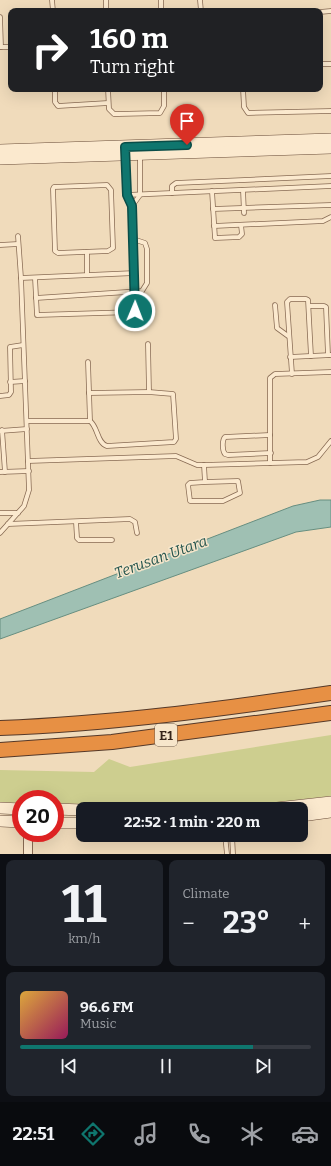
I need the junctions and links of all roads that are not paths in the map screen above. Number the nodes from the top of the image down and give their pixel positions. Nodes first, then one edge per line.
1 (0, 17) edge
2 (1, 47) edge
3 (55, 92) edge
4 (108, 92) edge
5 (164, 92) edge
6 (243, 92) edge
7 (108, 103) junction
8 (331, 111) edge
9 (331, 140) edge
10 (331, 148) edge
11 (0, 150) edge
12 (140, 150) junction
13 (125, 151) junction
14 (0, 159) edge
15 (331, 176) edge
16 (301, 178) junction
17 (259, 179) junction
18 (331, 186) edge
19 (302, 187) junction
20 (260, 189) junction
21 (242, 190) junction
22 (212, 191) junction
23 (331, 191) edge
24 (172, 193) junction
25 (127, 195) junction
26 (140, 195) junction
27 (331, 205) edge
28 (132, 206) junction
29 (244, 207) junction
30 (213, 209) junction
31 (244, 213) dead end
32 (331, 217) edge
33 (241, 225) junction
34 (214, 226) junction
35 (18, 236) dead end
36 (133, 239) junction
37 (0, 244) edge
38 (18, 244) junction
39 (87, 252) junction
40 (135, 273) junction
41 (88, 274) junction
42 (20, 278) junction
43 (35, 278) junction
44 (136, 292) junction
45 (36, 298) junction
46 (275, 305) dead end
47 (309, 306) junction
48 (288, 336) junction
49 (148, 344) dead end
50 (23, 345) junction
51 (330, 355) edge
52 (311, 356) junction
53 (290, 357) junction
54 (88, 362) dead end
55 (331, 372) edge
56 (292, 374) junction
57 (25, 381) junction
58 (10, 382) junction
59 (149, 392) junction
60 (89, 393) junction
61 (0, 396) edge
62 (27, 421) junction
63 (90, 421) junction
64 (27, 429) junction
65 (1, 431) edge
66 (270, 435) junction
67 (331, 441) edge
68 (271, 453) junction
69 (28, 461) junction
70 (270, 462) junction
71 (204, 465) junction
72 (29, 471) junction
73 (2, 472) edge
74 (205, 482) junction
75 (0, 513) edge
76 (18, 513) junction
77 (76, 522) junction
78 (8, 524) junction
79 (0, 533) edge
80 (137, 533) dead end
81 (112, 540) dead end
82 (331, 693) edge
83 (331, 713) edge
84 (0, 728) edge
85 (0, 750) edge
86 (331, 802) edge
87 (308, 805) edge
88 (0, 808) edge
89 (12, 808) edge
90 (64, 809) edge
91 (76, 810) edge
92 (331, 812) edge
93 (308, 815) edge
94 (0, 821) edge
95 (12, 822) edge
96 (64, 823) edge
97 (76, 823) edge
98 (28, 842) edge
99 (226, 842) edge
100 (232, 842) edge
101 (28, 854) edge
102 (227, 854) edge
103 (233, 854) edge

1 - 2 lane
3 - 7 lane
4 - 7 lane
5 - 7 lane
6 - 8 lane
9 - 12 street
10 - 12 street
11 - 13 street
12 - 13 street
12 - 26 lane
13 - 14 street
13 - 25 lane
15 - 16 lane
16 - 17 lane
16 - 19 lane
17 - 20 lane
17 - 24 lane
18 - 19 lane
18 - 23 lane
19 - 20 lane
20 - 21 lane
21 - 22 lane
21 - 29 lane
22 - 24 lane
22 - 30 lane
24 - 26 lane
25 - 26 lane
25 - 28 lane
26 - 28 lane
27 - 29 lane
28 - 36 lane
29 - 30 lane
29 - 31 lane
30 - 34 lane
32 - 33 lane
33 - 34 lane
33 - 34 lane
35 - 38 lane
36 - 40 lane
36 - 44 lane
37 - 38 lane
38 - 42 lane
39 - 39 lane
39 - 41 lane
40 - 41 lane
40 - 44 lane
41 - 43 lane
42 - 43 lane
42 - 50 lane
43 - 45 lane
44 - 45 lane
44 - 45 lane
46 - 48 lane
47 - 48 lane
47 - 51 lane
47 - 52 lane
48 - 53 lane
49 - 59 lane
50 - 57 lane
50 - 58 lane
51 - 52 lane
52 - 53 lane
53 - 56 lane
54 - 60 lane
55 - 56 lane
56 - 66 lane
57 - 58 lane
57 - 62 lane
58 - 61 lane
59 - 60 lane
59 - 63 lane
60 - 63 lane
62 - 63 lane
62 - 64 lane
64 - 65 lane
64 - 69 lane
65 - 73 lane
66 - 68 lane
66 - 68 lane
67 - 70 lane
68 - 70 lane
69 - 71 lane
69 - 72 lane
70 - 71 lane
71 - 74 lane
72 - 73 lane
72 - 76 lane
74 - 74 lane
75 - 76 lane
76 - 78 lane
77 - 78 lane
77 - 80 lane
77 - 81 lane
78 - 79 lane
82 - 84 highway, E1
83 - 85 highway, E1
86 - 87 street
88 - 89 street
90 - 91 street
92 - 93 street
94 - 95 street
96 - 97 street
98 - 101 street
99 - 102 lane
100 - 103 lane

